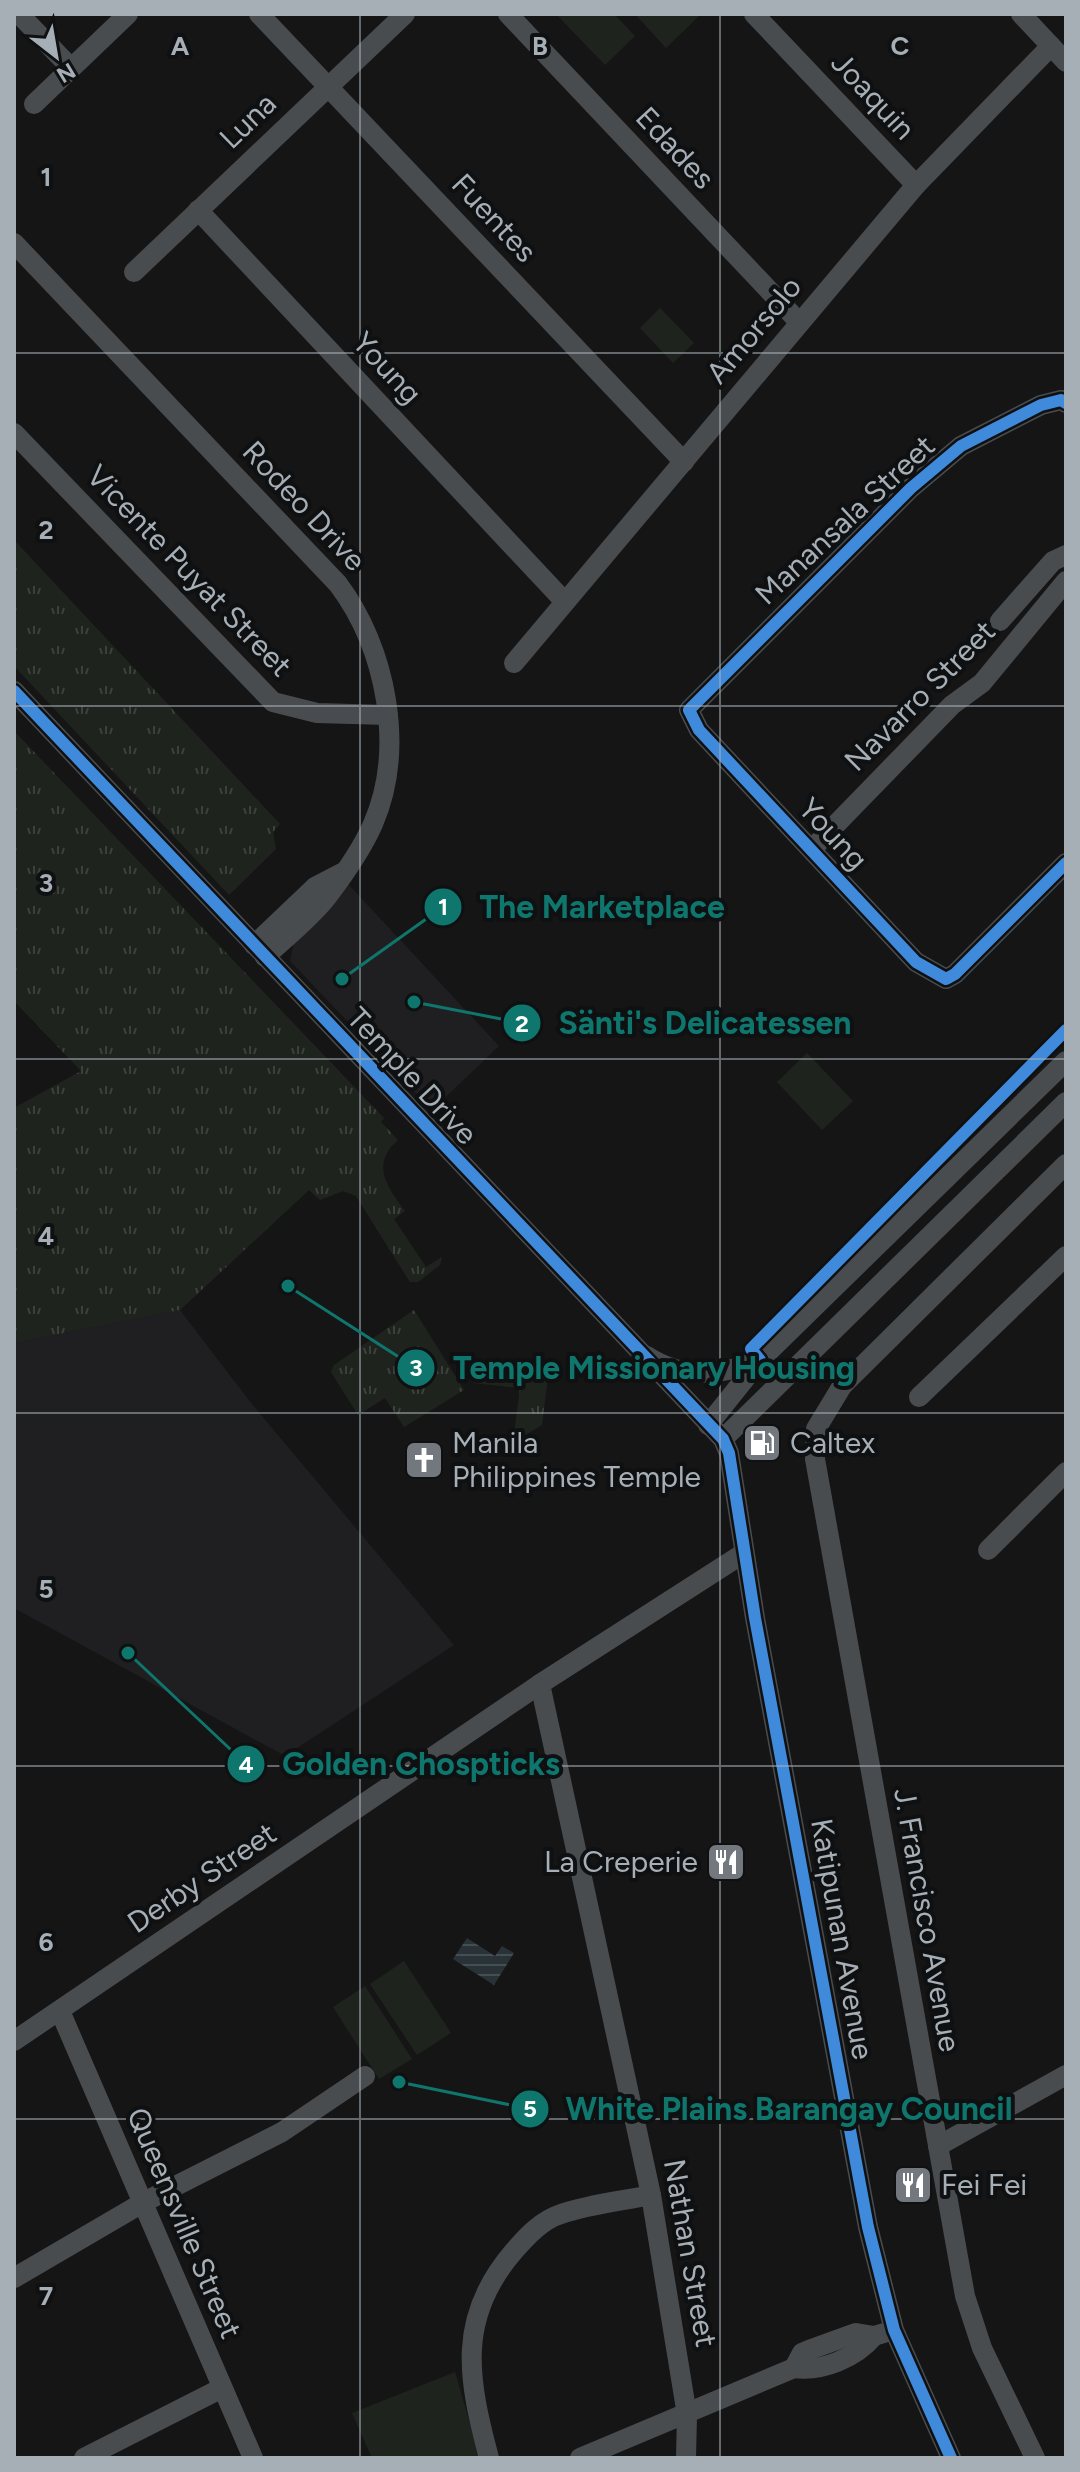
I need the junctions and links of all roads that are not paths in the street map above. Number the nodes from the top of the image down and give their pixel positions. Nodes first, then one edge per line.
1 (19, 14) edge
2 (128, 14) edge
3 (259, 14) edge
4 (405, 14) edge
5 (508, 14) edge
6 (754, 14) edge
7 (1021, 14) edge
8 (1051, 46) junction
9 (1066, 62) edge
10 (71, 68) junction
11 (327, 86) junction
12 (34, 104) dead end
13 (916, 185) junction
14 (198, 210) junction
15 (14, 243) edge
16 (134, 272) dead end
17 (799, 322) junction
18 (1066, 403) edge
19 (14, 433) edge
20 (684, 462) junction
21 (1066, 555) edge
22 (1066, 581) edge
23 (565, 602) junction
24 (1000, 621) dead end
25 (514, 663) dead end
26 (14, 691) edge
27 (388, 715) junction
28 (689, 716) joint
29 (812, 849) junction
30 (1066, 863) edge
31 (260, 951) junction
32 (1066, 1061) edge
33 (1066, 1102) edge
34 (1066, 1164) edge
35 (1066, 1256) edge
36 (633, 1348) junction
37 (760, 1360) junction
38 (919, 1397) dead end
39 (716, 1432) junction
40 (1066, 1472) edge
41 (988, 1550) dead end
42 (744, 1553) junction
43 (540, 1684) junction
44 (60, 2011) junction
45 (14, 2041) edge
46 (1066, 2075) edge
47 (365, 2076) dead end
48 (938, 2146) junction
49 (651, 2195) junction
50 (144, 2202) junction
51 (14, 2278) edge
52 (884, 2333) junction
53 (222, 2388) junction
54 (687, 2415) junction
55 (84, 2458) edge
56 (253, 2458) edge
57 (489, 2458) edge
58 (580, 2458) edge
59 (686, 2458) edge
60 (951, 2458) edge
61 (1035, 2458) edge

1 - 10 street
2 - 10 street
3 - 11 street, Fuentes
4 - 11 street, Luna
5 - 17 street, Edades
6 - 13 street, Joaquin
7 - 8 street
8 - 9 street
8 - 13 street, Amorsolo
10 - 12 street
11 - 14 street, Luna
11 - 20 street, Fuentes
13 - 17 street, Amorsolo
14 - 16 street, Luna
14 - 23 street, Young
15 - 27 street, Rodeo Drive
17 - 20 street, Amorsolo
18 - 28 street, Manansala Street
19 - 27 street, Vicente Puyat Street
20 - 23 street, Amorsolo
21 - 24 street
22 - 29 street, Navarro Street
23 - 25 street, Amorsolo
26 - 31 street, Temple Drive
27 - 31 street, Rodeo Drive
28 - 29 street, Young
29 - 30 street, Young
31 - 36 street, Temple Drive
32 - 37 street
33 - 39 street
34 - 48 street, J. Francisco Avenue
35 - 38 street
36 - 37 street
36 - 39 street, Temple Drive
37 - 39 street
39 - 42 street, Katipunan Avenue
40 - 41 street
42 - 43 street, Derby Street
42 - 52 street, Katipunan Avenue
43 - 44 street, Derby Street
43 - 49 street, Nathan Street
44 - 45 street, Derby Street
44 - 50 street, Queensville Street
46 - 48 street
47 - 50 street
48 - 61 street, J. Francisco Avenue
49 - 54 street, Nathan Street
49 - 57 street
50 - 51 street
50 - 53 street, Queensville Street
52 - 54 street
52 - 60 street, Katipunan Avenue
53 - 55 street
53 - 56 street, Queensville Street
54 - 58 street
54 - 59 street, Nathan Street

